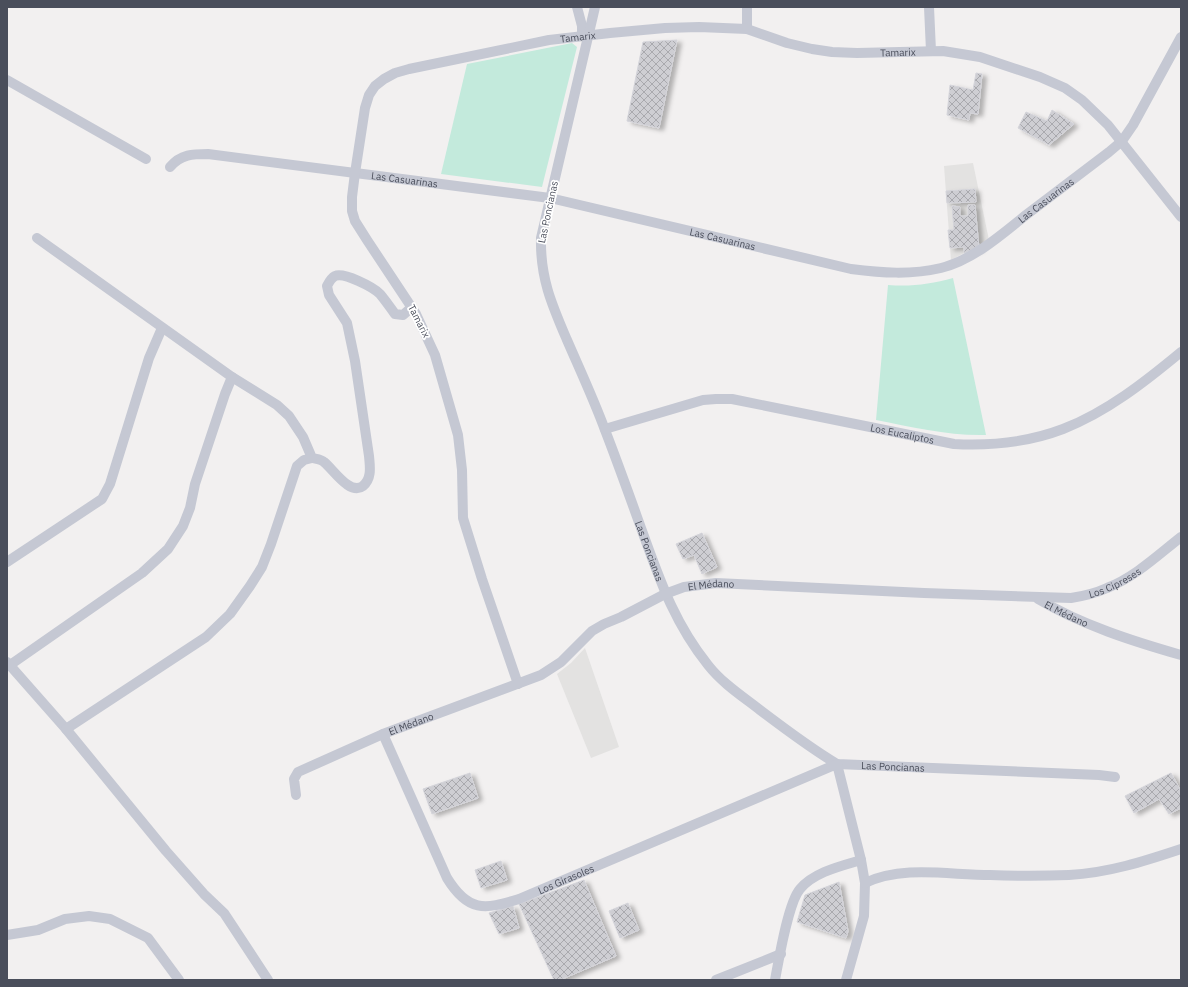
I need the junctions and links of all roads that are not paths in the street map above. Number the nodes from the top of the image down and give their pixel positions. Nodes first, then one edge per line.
1 (577, 7) edge
2 (595, 7) edge
3 (747, 7) edge
4 (929, 7) edge
5 (747, 29) junction
6 (585, 36) junction
7 (1181, 37) edge
8 (931, 51) junction
9 (1177, 55) edge
10 (7, 80) edge
11 (1122, 141) junction
12 (146, 159) dead end
13 (170, 167) dead end
14 (355, 172) junction
15 (550, 198) junction
16 (1181, 217) edge
17 (37, 238) dead end
18 (412, 307) junction
19 (162, 328) junction
20 (1181, 352) edge
21 (232, 377) junction
22 (605, 429) junction
23 (312, 458) junction
24 (1181, 537) edge
25 (7, 562) edge
26 (665, 594) junction
27 (1036, 598) junction
28 (1181, 655) edge
29 (8, 663) edge
30 (518, 684) junction
31 (66, 729) junction
32 (383, 734) junction
33 (837, 764) junction
34 (1115, 777) dead end
35 (296, 795) dead end
36 (1181, 848) edge
37 (861, 860) junction
38 (865, 883) junction
39 (7, 935) edge
40 (781, 954) junction
41 (179, 980) edge
42 (268, 980) edge
43 (716, 980) edge
44 (775, 980) edge
45 (846, 980) edge

1 - 6 street
2 - 6 street, Las Poncianas
3 - 5 street
4 - 8 street
5 - 6 street, Tamarix
5 - 8 street, Tamarix
6 - 14 street, Tamarix
6 - 15 street, Las Poncianas
7 - 9 street, Las Casuarinas
8 - 11 street, Tamarix
9 - 11 street, Las Casuarinas
10 - 12 street
11 - 15 street, Las Casuarinas
11 - 16 street, Tamarix
13 - 14 street, Las Casuarinas
14 - 15 street, Las Casuarinas
14 - 18 street, Tamarix
15 - 22 street, Las Poncianas
17 - 19 street
18 - 23 street
18 - 30 street, Tamarix
19 - 21 street
19 - 25 street
20 - 22 street, Los Eucaliptos
21 - 23 street
21 - 29 street
22 - 26 street, Las Poncianas
23 - 31 street
24 - 27 street, Los Cipreses
26 - 27 street, El Médano
26 - 30 street, El Médano
26 - 33 street, Las Poncianas
27 - 28 street, El Médano
29 - 31 street
30 - 32 street, El Médano
31 - 42 street
32 - 33 street, Los Girasoles
32 - 35 street, El Médano
33 - 34 street, Las Poncianas
33 - 37 street
36 - 38 street
37 - 38 street
37 - 40 street
38 - 45 street
39 - 41 street
40 - 43 street
40 - 44 street

